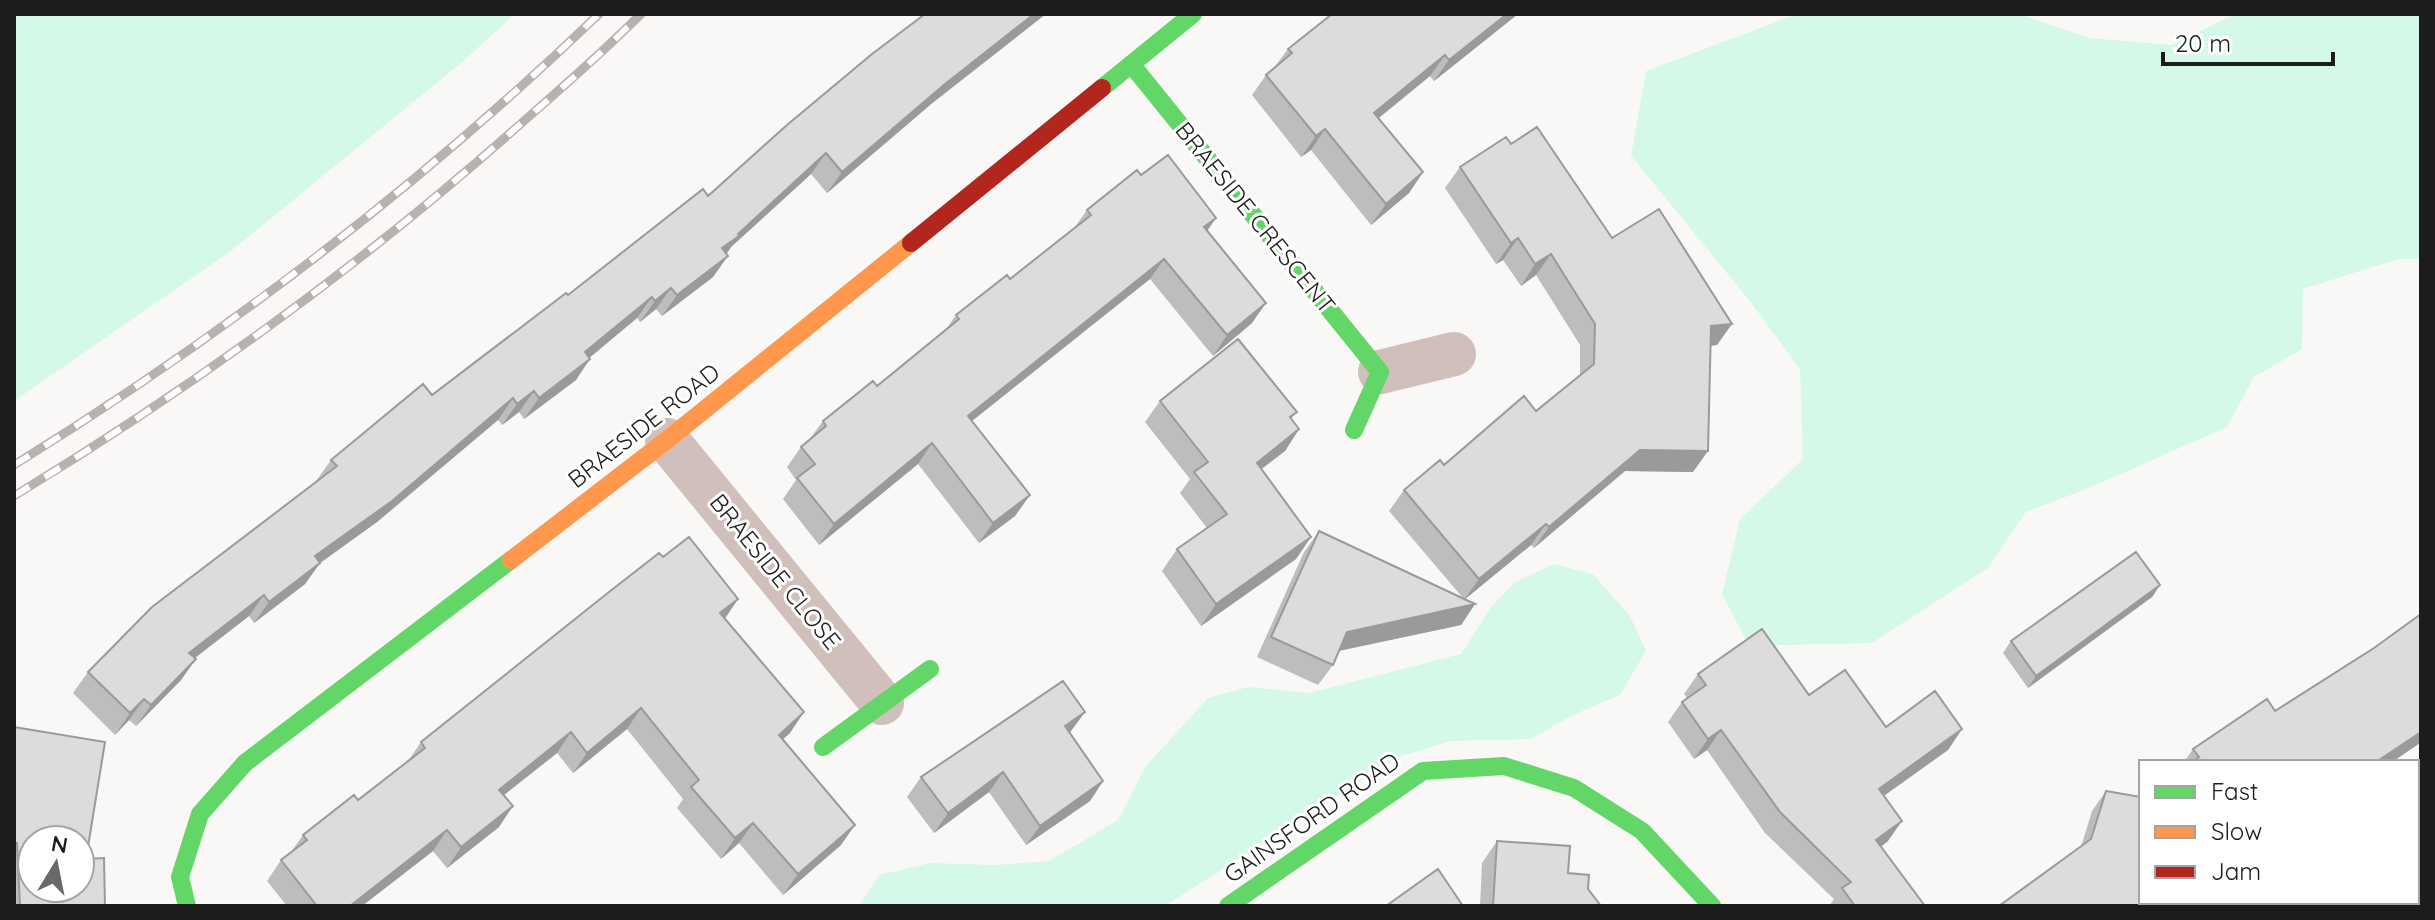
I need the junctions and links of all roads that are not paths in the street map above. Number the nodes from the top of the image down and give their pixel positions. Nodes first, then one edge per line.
1 (1193, 14) edge
2 (1131, 64) junction
3 (1454, 354) dead end
4 (1380, 372) junction
5 (1354, 430) dead end
6 (667, 440) junction
7 (930, 669) dead end
8 (882, 703) junction
9 (823, 747) dead end
10 (187, 906) edge
11 (1228, 906) edge
12 (1712, 906) edge

1 - 2 street, BRAESIDE ROAD
2 - 4 street, BRAESIDE CRESCENT
2 - 6 street, BRAESIDE ROAD
3 - 4 street
4 - 5 street
6 - 8 street, BRAESIDE CLOSE
6 - 10 street, BRAESIDE ROAD
7 - 8 street
8 - 9 street
11 - 12 street, GAINSFORD ROAD

